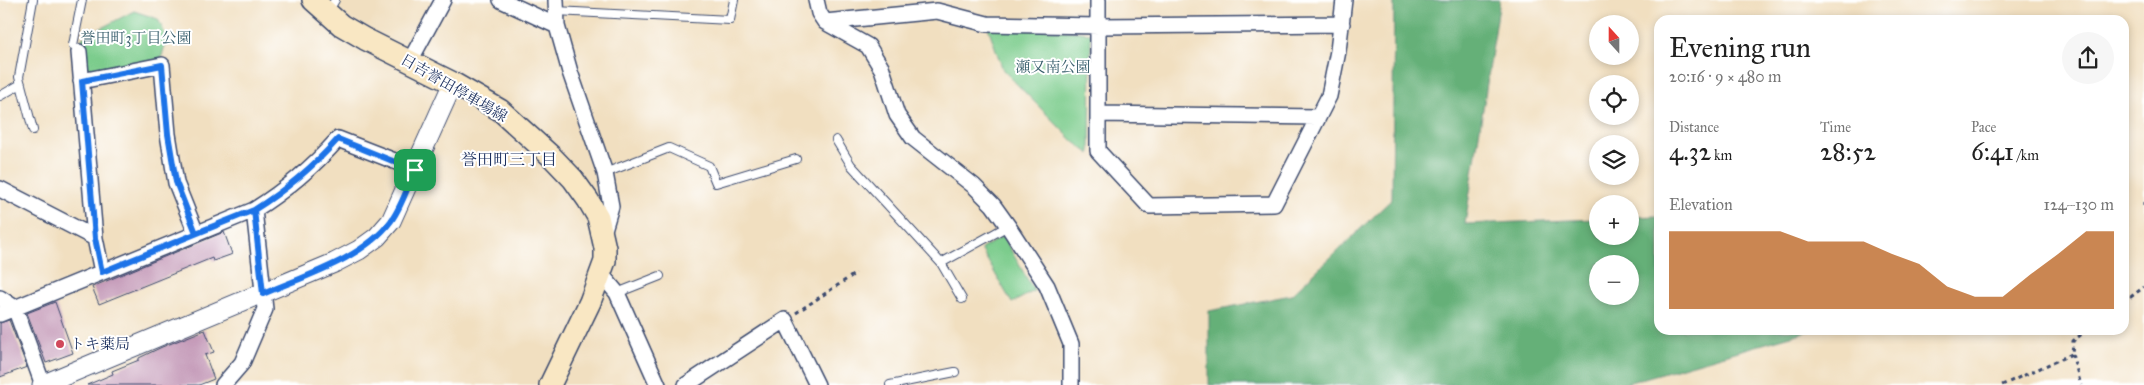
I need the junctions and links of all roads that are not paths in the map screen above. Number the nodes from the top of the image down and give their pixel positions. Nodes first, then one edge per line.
1 (33, 0) edge
2 (82, 0) edge
3 (443, 0) edge
4 (501, 0) edge
5 (734, 0) edge
6 (816, 0) edge
7 (1098, 0) edge
8 (1344, 0) edge
9 (325, 4) edge
10 (556, 12) edge
11 (825, 22) junction
12 (1342, 24) junction
13 (1098, 26) junction
14 (76, 49) joint
15 (410, 61) junction
16 (82, 81) junction
17 (453, 83) junction
18 (21, 84) junction
19 (0, 96) edge
20 (1098, 114) junction
21 (1317, 118) junction
22 (33, 130) dead end
23 (836, 140) dead end
24 (796, 159) dead end
25 (415, 170) junction
26 (605, 173) junction
27 (0, 189) edge
28 (254, 210) junction
29 (1008, 226) junction
30 (196, 233) junction
31 (603, 234) junction
32 (95, 238) junction
33 (941, 263) junction
34 (102, 272) junction
35 (602, 275) junction
36 (660, 276) dead end
37 (617, 292) junction
38 (263, 294) junction
39 (0, 298) edge
40 (962, 299) dead end
41 (15, 308) junction
42 (0, 314) edge
43 (955, 372) dead end
44 (43, 385) edge
45 (223, 385) edge
46 (550, 385) edge
47 (658, 385) edge
48 (686, 385) edge
49 (817, 385) edge
50 (890, 385) edge
51 (1071, 385) edge

1 - 18 lane
2 - 14 lane
3 - 15 street
4 - 10 street
5 - 10 lane
6 - 11 street
7 - 13 street
8 - 12 street
9 - 15 main road, 日吉誉田停車場線
10 - 26 street
11 - 13 street
11 - 29 street
12 - 13 street
12 - 21 street
13 - 20 street
14 - 16 street
15 - 17 main road, 日吉誉田停車場線
16 - 30 street
16 - 32 street
17 - 25 street
17 - 31 main road, 日吉誉田停車場線
18 - 19 lane
18 - 22 lane
20 - 21 street
20 - 21 street
23 - 33 lane
24 - 26 lane
25 - 28 street
25 - 38 street
26 - 31 street
27 - 32 street
28 - 30 street
28 - 38 street
29 - 33 lane
29 - 51 street
30 - 34 street
31 - 35 main road, 日吉誉田停車場線
32 - 34 street
33 - 40 lane
34 - 41 street
35 - 37 street
35 - 46 main road, 日吉誉田停車場線
36 - 37 lane
37 - 47 street
38 - 44 street
38 - 45 street
39 - 41 street
41 - 42 street
41 - 44 street
43 - 50 lane
48 - 49 street

